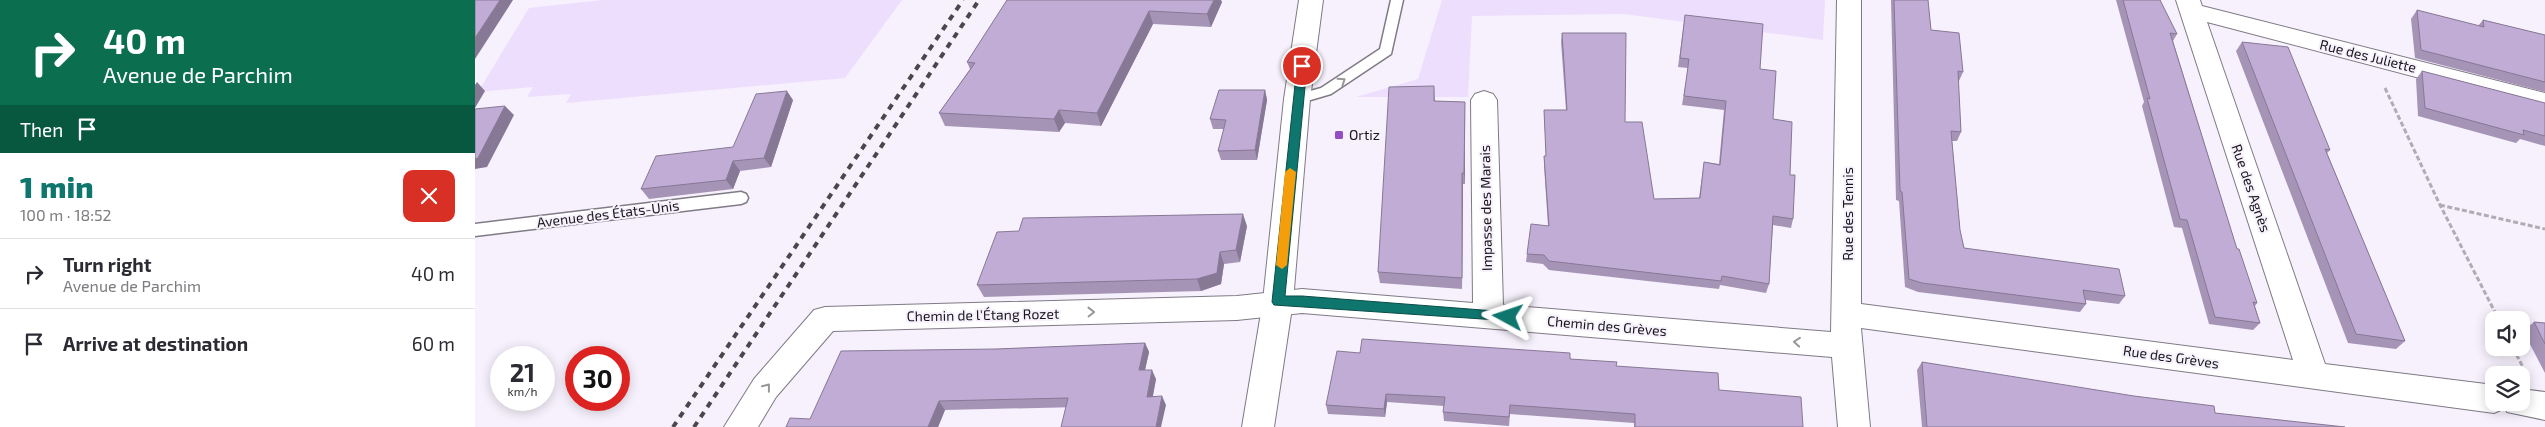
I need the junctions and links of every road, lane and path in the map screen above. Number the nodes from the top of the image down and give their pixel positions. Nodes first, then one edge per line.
1 (1311, 0) edge
2 (1397, 0) edge
3 (1849, 0) edge
4 (2190, 5) edge
5 (2370, 56) junction
6 (1297, 99) junction
7 (1484, 100) dead end
8 (2545, 102) edge
9 (741, 198) dead end
10 (2440, 205) junction
11 (2545, 229) edge
12 (475, 230) edge
13 (1278, 302) junction
14 (2494, 311) edge
15 (1848, 314) junction
16 (1488, 316) junction
17 (1846, 346) junction
18 (2314, 376) junction
19 (2485, 398) edge
20 (2530, 404) edge
21 (2545, 406) edge
22 (740, 427) edge
23 (1258, 427) edge
24 (1854, 427) edge

1 - 6 street
6 -> 2 lane
3 - 15 street, Rue des Tennis
4 - 5 street, Rue des Juliette
4 - 18 street, Rue des Agnès
5 - 8 street, Rue des Juliette
5 - 10 path
6 - 13 street
7 - 16 street, Impasse des Marais
9 - 12 lane, Avenue des États-Unis
10 - 11 path
10 - 14 path
13 - 16 street, Chemin des Grèves
22 -> 13 street, Chemin de l'Étang Rozet
13 - 23 street
15 - 17 street, Rue des Tennis
15 - 18 street, Rue des Grèves
17 -> 16 street, Chemin des Grèves
17 - 24 street, Rue des Tennis
18 - 19 street, Rue des Grèves
20 - 21 street

